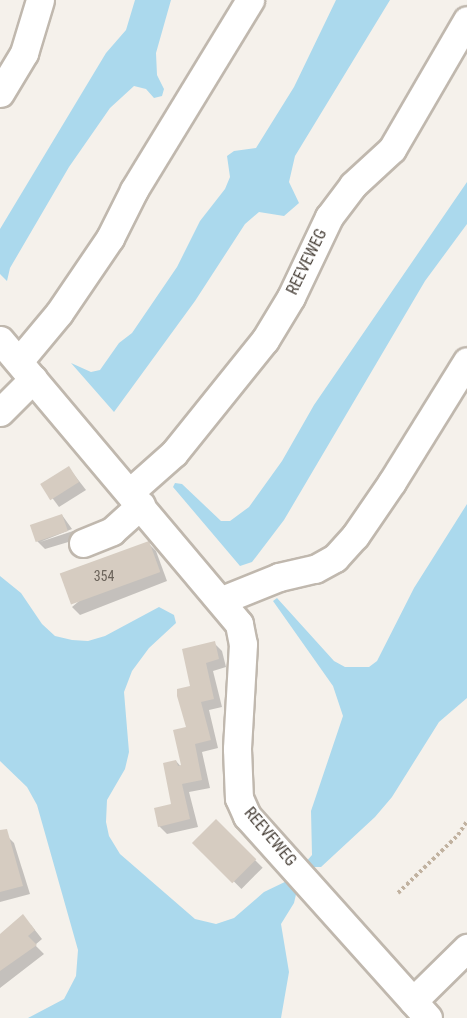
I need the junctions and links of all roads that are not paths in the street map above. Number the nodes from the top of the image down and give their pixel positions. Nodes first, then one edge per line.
1 (40, 0) edge
2 (250, 0) edge
3 (467, 20) edge
4 (0, 93) edge
5 (0, 340) edge
6 (467, 361) edge
7 (26, 370) junction
8 (0, 412) edge
9 (135, 498) junction
10 (83, 543) dead end
11 (222, 600) junction
12 (467, 948) edge
13 (420, 1009) edge

1 - 4 lane
2 - 7 lane
3 - 9 lane, REEVEWEG
5 - 7 lane, REEVEWEG
6 - 11 lane
7 - 8 lane
7 - 9 lane, REEVEWEG
9 - 10 lane, REEVEWEG
9 - 11 lane, REEVEWEG
11 - 13 lane, REEVEWEG
12 - 13 lane, REEVEWEG

